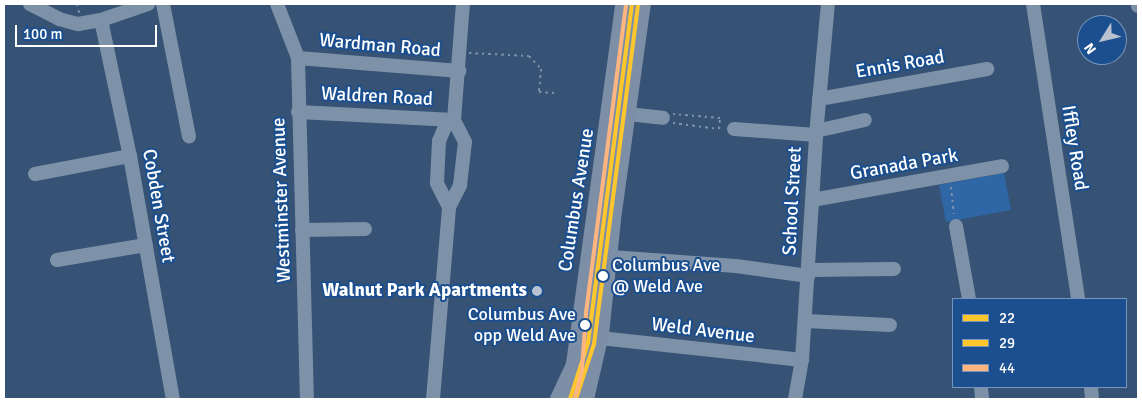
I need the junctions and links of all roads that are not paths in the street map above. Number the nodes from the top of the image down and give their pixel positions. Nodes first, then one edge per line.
1 (30, 4) edge
2 (148, 4) edge
3 (163, 4) edge
4 (277, 4) edge
5 (463, 4) edge
6 (623, 4) edge
7 (632, 4) edge
8 (643, 4) edge
9 (828, 4) edge
10 (1033, 4) edge
11 (101, 20) junction
12 (298, 58) junction
13 (987, 69) dead end
14 (459, 71) junction
15 (820, 99) junction
16 (298, 112) junction
17 (627, 114) junction
18 (664, 118) dead end
19 (454, 120) junction
20 (865, 120) dead end
21 (734, 129) dead end
22 (816, 133) junction
23 (189, 136) dead end
24 (130, 156) junction
25 (1002, 166) dead end
26 (35, 174) dead end
27 (812, 200) junction
28 (449, 207) junction
29 (955, 223) road end
30 (365, 229) dead end
31 (302, 230) junction
32 (146, 245) junction
33 (611, 256) junction
34 (57, 260) dead end
35 (894, 269) dead end
36 (808, 273) junction
37 (969, 298) edge
38 (1078, 298) edge
39 (805, 321) junction
40 (890, 325) dead end
41 (594, 341) junction
42 (802, 360) junction
43 (173, 399) edge
44 (307, 399) edge
45 (433, 399) edge
46 (558, 399) edge
47 (570, 399) edge
48 (581, 399) edge
49 (586, 399) edge
50 (795, 399) edge

1 - 11 street
2 - 11 street
3 - 23 street
4 - 12 street, Westminster Avenue
5 - 14 street
6 - 46 main road, Columbus Avenue
7 - 41 street, Columbus Avenue
8 - 17 main road, Columbus Avenue
9 - 15 street, School Street
10 - 38 street, Iffley Road
11 - 24 street, Cobden Street
12 - 14 street, Wardman Road
12 - 16 street, Westminster Avenue
13 - 15 street, Ennis Road
14 - 19 street
15 - 22 street, School Street
16 - 19 street, Waldren Road
16 - 31 street, Westminster Avenue
17 - 18 street
17 - 33 main road, Columbus Avenue
19 - 28 street
19 - 28 street
20 - 22 street
21 - 22 street
22 - 27 street, School Street
24 - 26 street
24 - 32 street, Cobden Street
25 - 27 street, Granada Park
27 - 36 street, School Street
28 - 45 street
29 - 37 street
30 - 31 street
31 - 44 street, Westminster Avenue
32 - 34 street
32 - 43 street, Cobden Street
33 - 36 street
33 - 41 main road, Columbus Avenue
35 - 36 street
36 - 39 street, School Street
39 - 40 street
39 - 42 street, School Street
41 - 42 street, Weld Avenue
41 - 47 street, Columbus Avenue
41 - 48 street, Columbus Avenue
41 - 49 main road, Columbus Avenue
42 - 50 street, School Street

